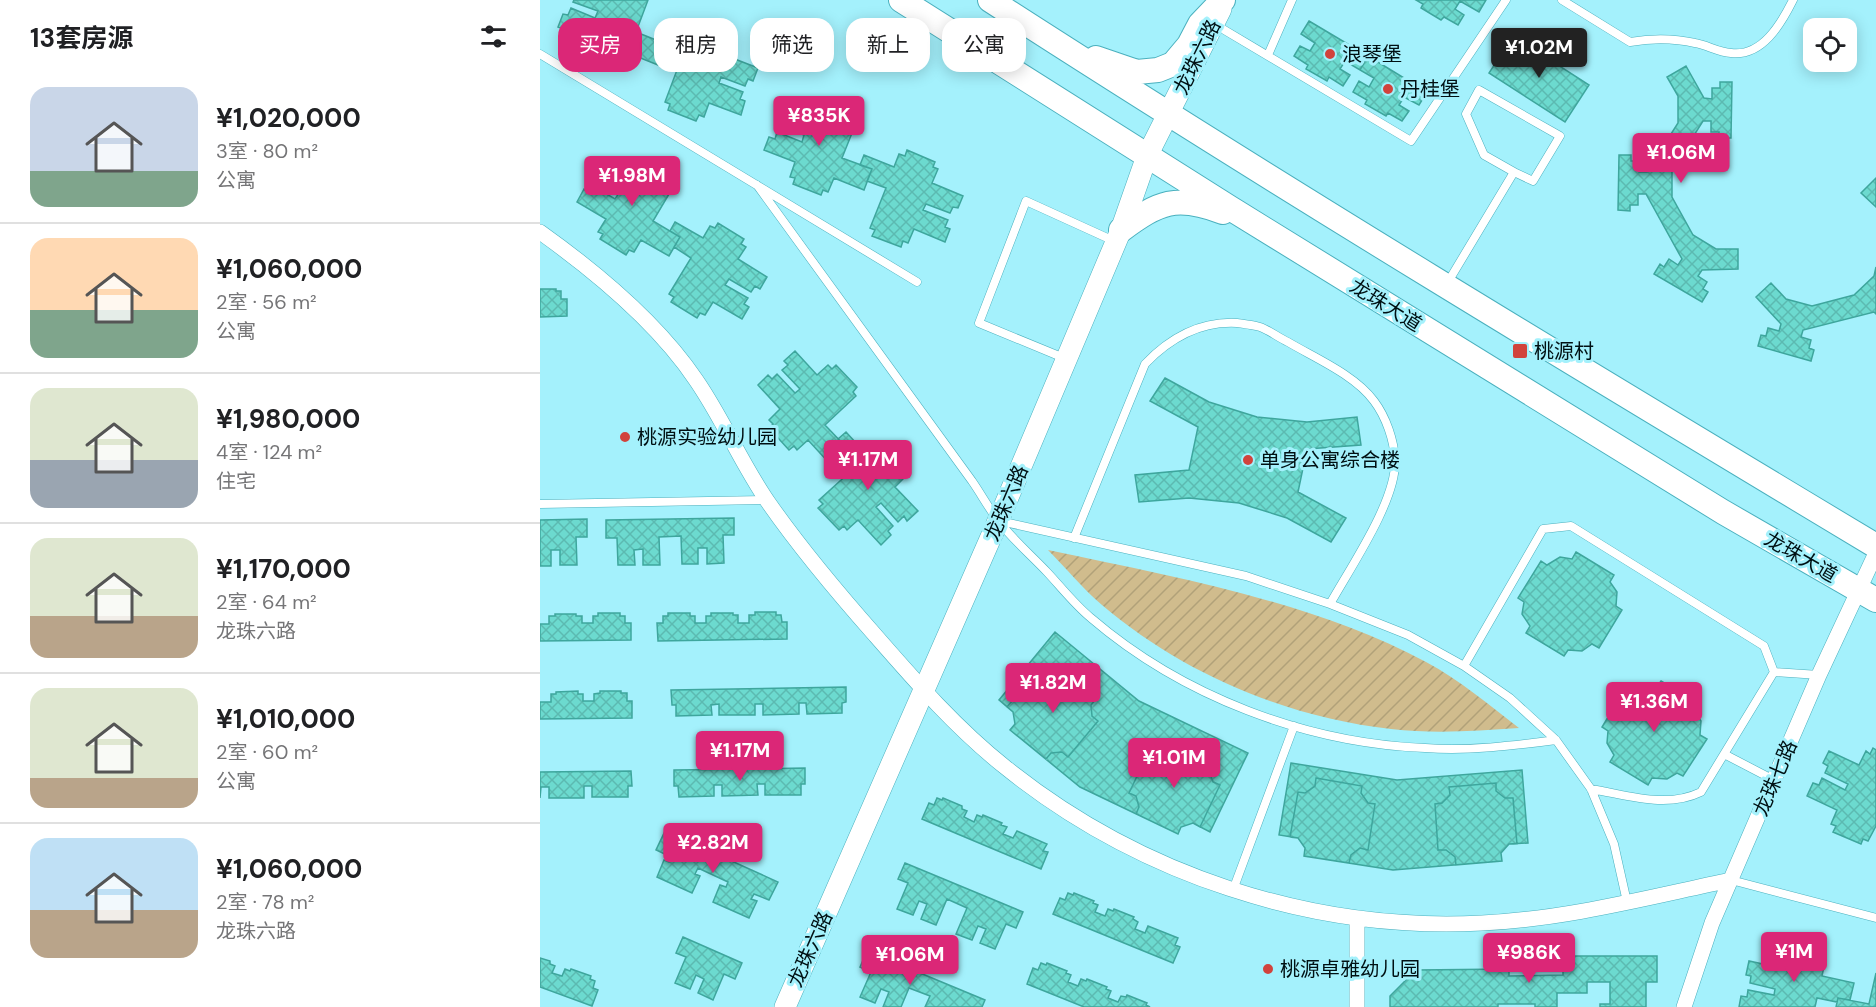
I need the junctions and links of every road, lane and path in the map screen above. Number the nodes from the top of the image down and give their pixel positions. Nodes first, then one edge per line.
1 (901, 0) edge
2 (990, 0) edge
3 (1224, 0) edge
4 (1292, 0) edge
5 (1506, 0) edge
6 (1562, 0) edge
7 (1793, 0) edge
8 (1214, 23) junction
9 (1064, 48) junction
10 (540, 54) edge
11 (1268, 55) junction
12 (1168, 115) junction
13 (1147, 156) junction
14 (1514, 172) junction
15 (757, 185) junction
16 (1259, 227) junction
17 (540, 232) edge
18 (1118, 236) junction
19 (916, 282) dead end
20 (1446, 286) junction
21 (1066, 360) junction
22 (767, 500) junction
23 (540, 504) edge
24 (998, 521) junction
25 (1074, 538) junction
26 (1876, 546) edge
27 (1876, 553) edge
28 (1867, 595) edge
29 (1330, 604) junction
30 (1464, 666) junction
31 (1773, 672) junction
32 (1819, 675) junction
33 (924, 691) junction
34 (1294, 726) junction
35 (1556, 740) junction
36 (1724, 754) junction
37 (1774, 780) junction
38 (1591, 789) junction
39 (1731, 880) junction
40 (1233, 890) junction
41 (1627, 902) junction
42 (1357, 918) junction
43 (1876, 918) edge
44 (785, 1007) edge
45 (1357, 1007) edge
46 (1684, 1007) edge

1 - 13 main road, 龙珠大道
2 - 9 main road
3 - 8 street, 龙珠六路
3 - 9 main road
4 - 11 lane
5 - 11 lane
6 - 7 lane
8 - 11 lane
8 - 12 street, 龙珠六路
9 - 12 main road
10 - 15 lane
12 - 13 street, 龙珠六路
12 - 20 main road
13 - 16 main road, 龙珠大道
13 - 18 street, 龙珠六路
14 - 14 lane
14 - 20 lane
15 - 19 lane
15 - 24 lane
16 - 18 main road
16 - 28 main road, 龙珠大道
17 - 22 street
18 - 21 street, 龙珠六路
18 - 21 lane
20 - 26 main road
21 - 24 street, 龙珠六路
22 - 23 lane
22 - 33 street
24 - 25 lane
24 - 33 street, 龙珠六路
24 - 34 lane
25 - 29 lane
25 - 29 lane
27 - 28 street, 龙珠七路
28 - 32 street, 龙珠七路
29 - 30 lane
30 - 31 lane
30 - 35 lane
31 - 32 lane
31 - 36 lane
32 - 37 street, 龙珠七路
33 - 40 street
33 - 44 street, 龙珠六路
34 - 35 lane
34 - 40 lane
35 - 38 lane
36 - 37 lane
36 - 38 lane
37 - 39 street, 龙珠七路
38 - 41 lane
39 - 41 street
39 - 43 lane
39 - 46 street, 龙珠七路
40 - 42 street
41 - 42 street
42 - 45 street

